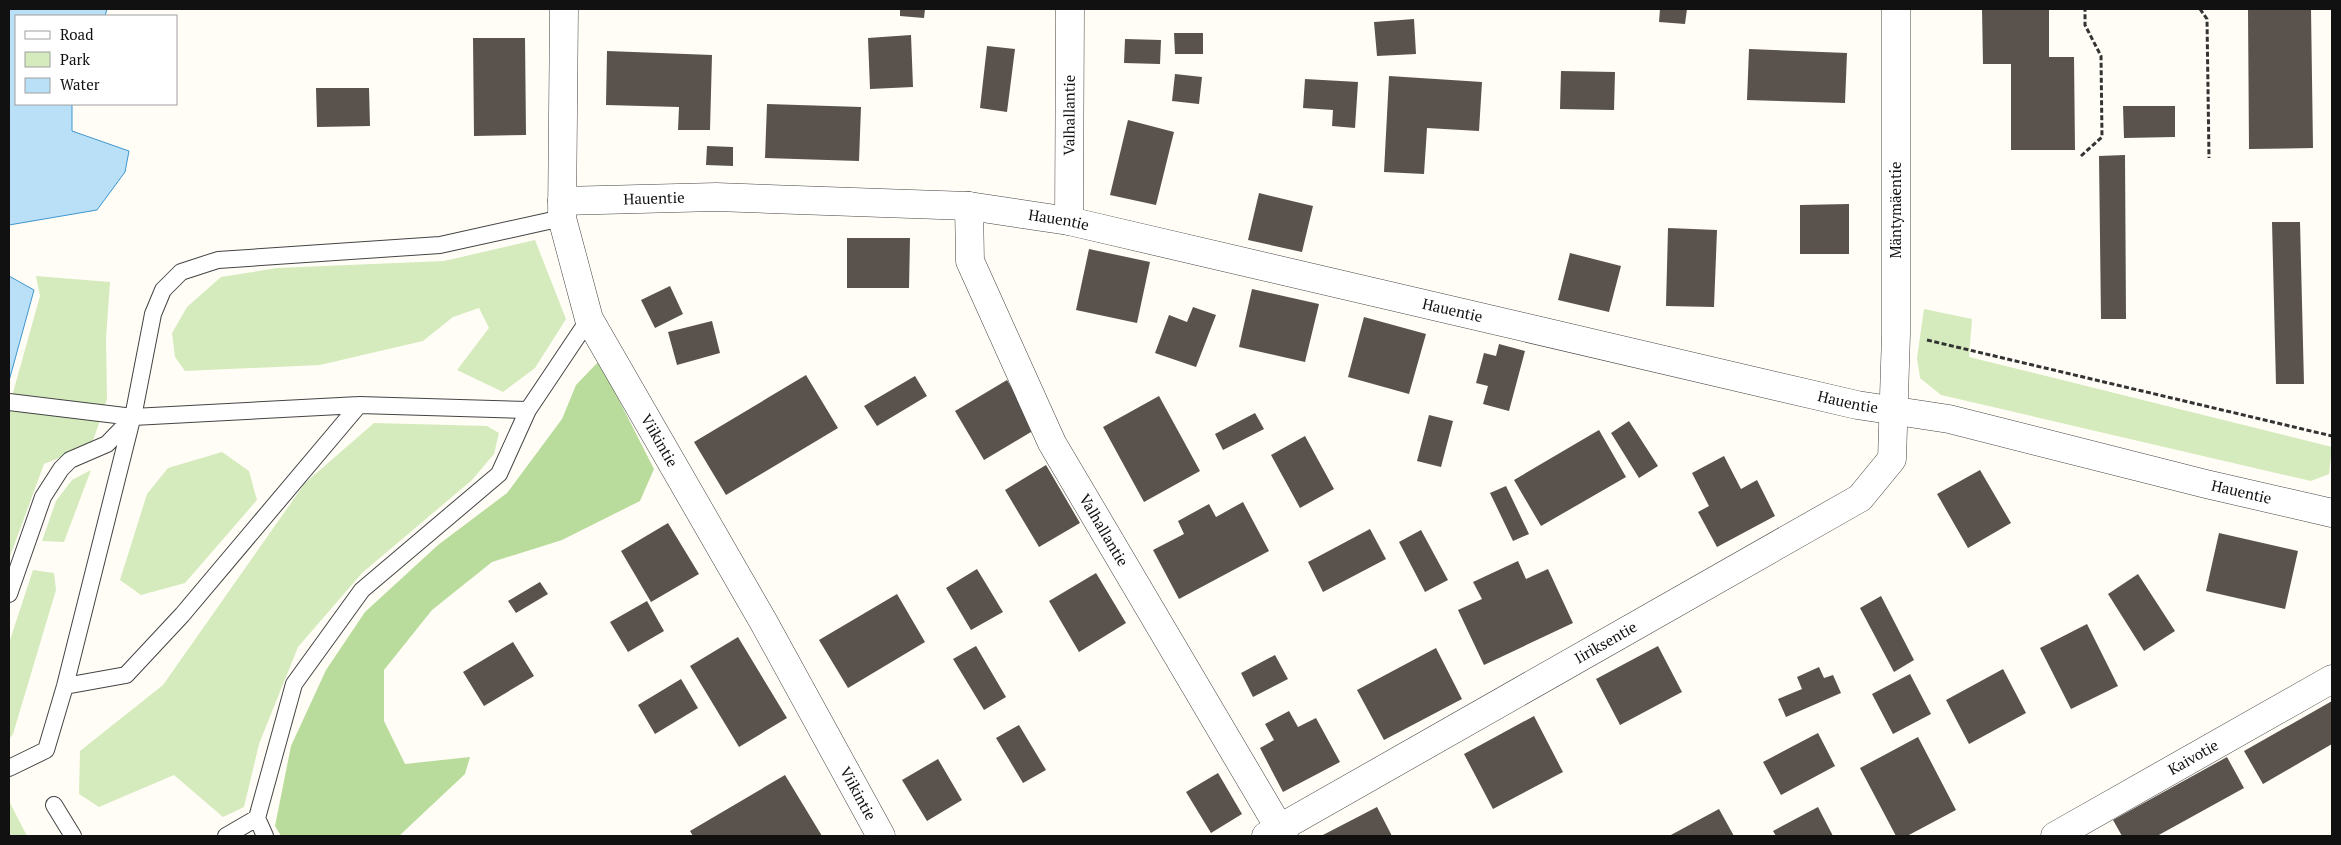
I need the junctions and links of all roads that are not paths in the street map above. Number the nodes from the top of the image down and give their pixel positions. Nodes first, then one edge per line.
1 (564, 9) edge
2 (1070, 9) edge
3 (1896, 9) edge
4 (968, 206) junction
5 (562, 210) junction
6 (1069, 221) junction
7 (589, 318) junction
8 (9, 402) edge
9 (359, 405) junction
10 (528, 410) junction
11 (1895, 411) junction
12 (133, 417) junction
13 (2332, 513) edge
14 (9, 594) edge
15 (2332, 679) edge
16 (64, 686) junction
17 (9, 768) edge
18 (54, 805) dead end
19 (257, 818) junction
20 (1277, 834) edge
21 (73, 836) edge
22 (226, 836) edge
23 (264, 836) edge
24 (881, 836) edge
25 (2055, 836) edge

1 - 5 street, Viikintie
2 - 6 street, Valhallantie
3 - 11 street, Mäntymäentie
4 - 5 street, Hauentie
4 - 6 street, Hauentie
4 - 20 street, Valhallantie
5 - 7 street, Viikintie
5 - 12 lane
6 - 11 street, Hauentie
7 - 10 lane
7 - 24 street, Viikintie
8 - 12 lane
9 - 10 lane
9 - 12 lane
9 - 16 lane
10 - 19 lane
11 - 13 street, Hauentie
11 - 20 street, Iiriksentie
12 - 14 lane
12 - 16 lane
15 - 25 street, Kaivotie
16 - 17 lane
18 - 21 lane
19 - 22 lane
19 - 23 lane

